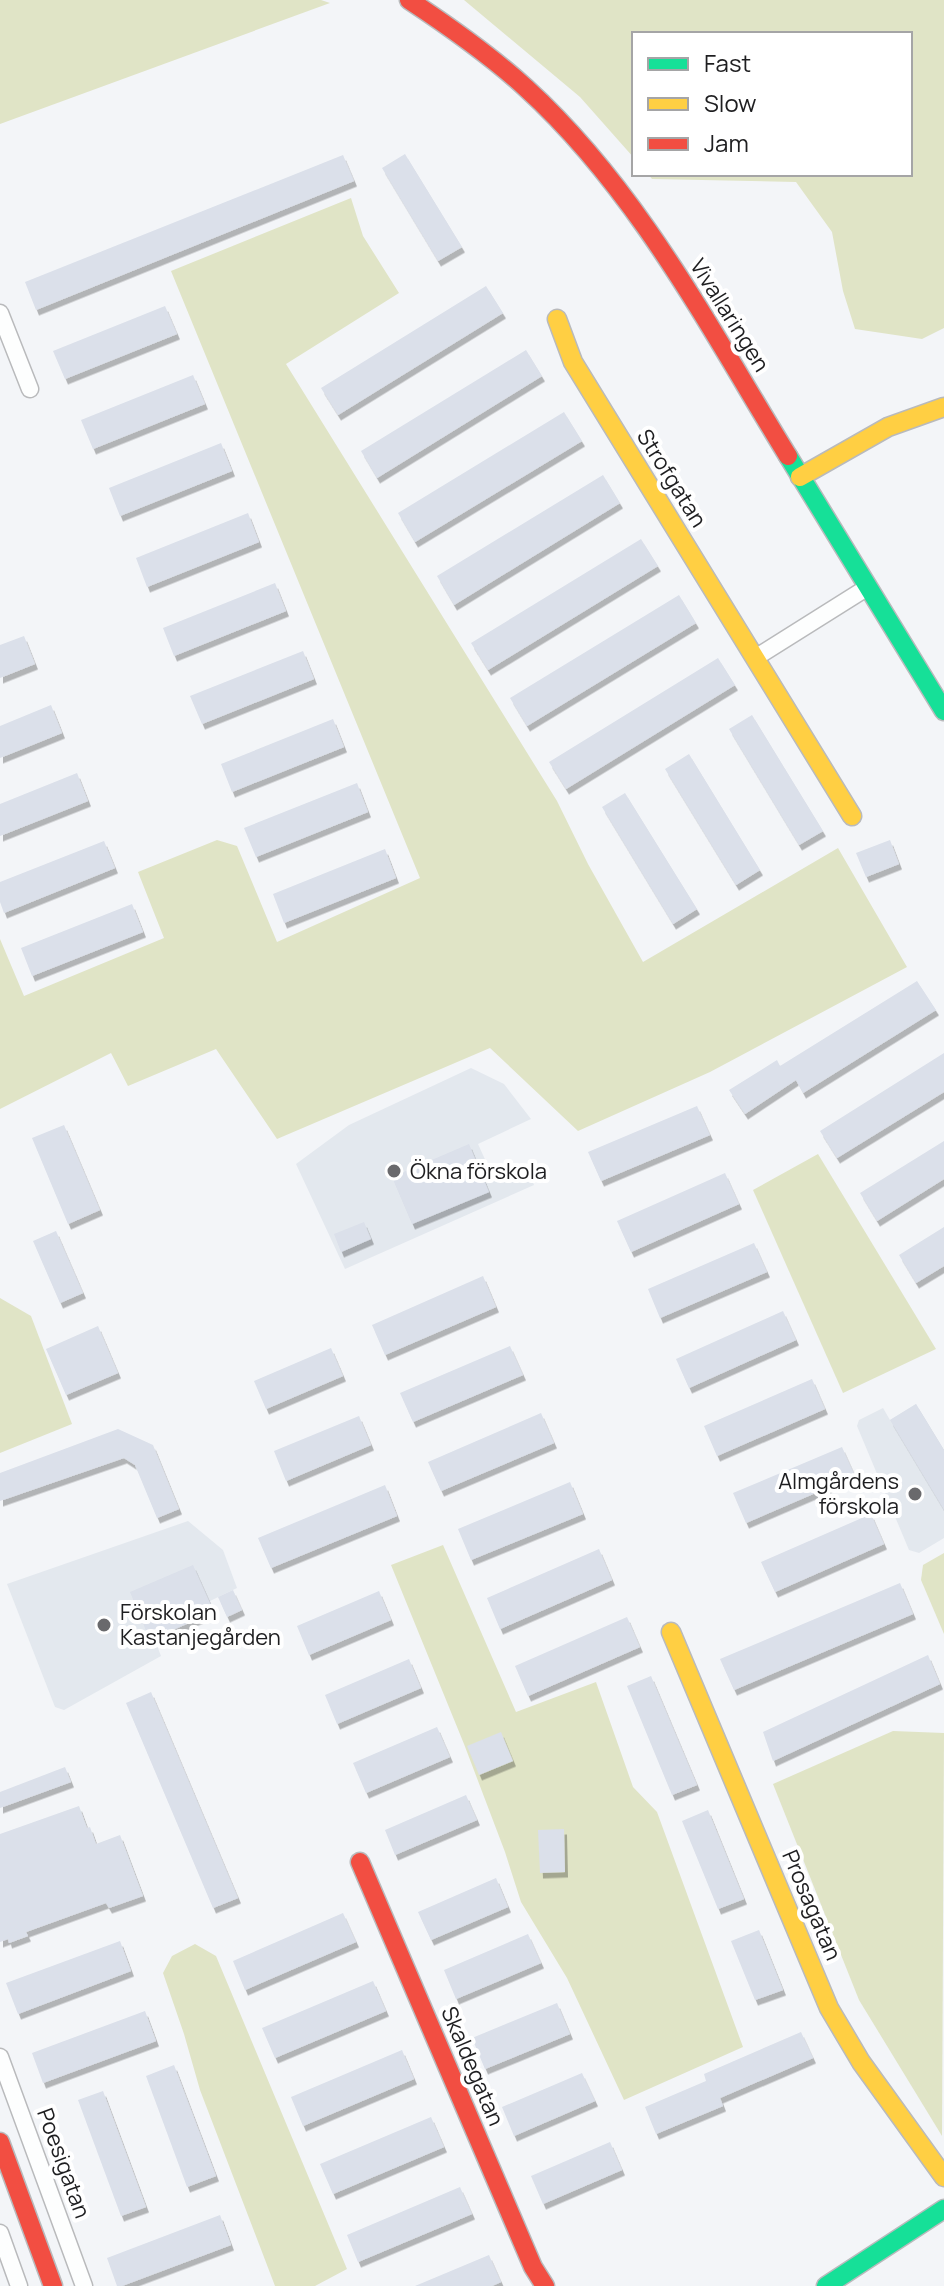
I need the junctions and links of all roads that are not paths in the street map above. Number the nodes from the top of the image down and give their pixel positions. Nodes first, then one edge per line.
1 (409, 0) edge
2 (0, 313) edge
3 (557, 319) dead end
4 (30, 389) dead end
5 (944, 407) edge
6 (800, 477) junction
7 (868, 587) junction
8 (755, 658) junction
9 (944, 711) edge
10 (852, 816) dead end
11 (671, 1632) dead end
12 (360, 1862) dead end
13 (0, 2057) edge
14 (0, 2142) edge
15 (944, 2177) edge
16 (944, 2209) edge
17 (0, 2233) edge
18 (19, 2286) edge
19 (53, 2286) edge
20 (84, 2286) edge
21 (545, 2286) edge
22 (826, 2286) edge

1 - 6 street, Vivallaringen
2 - 4 street
3 - 8 street, Strofgatan
5 - 6 street
6 - 7 street, Vivallaringen
7 - 8 street
7 - 9 street, Vivallaringen
8 - 10 street, Strofgatan
11 - 15 street, Prosagatan
12 - 21 street, Skaldegatan
13 - 20 street, Poesigatan
14 - 19 street
16 - 22 street
17 - 18 street

